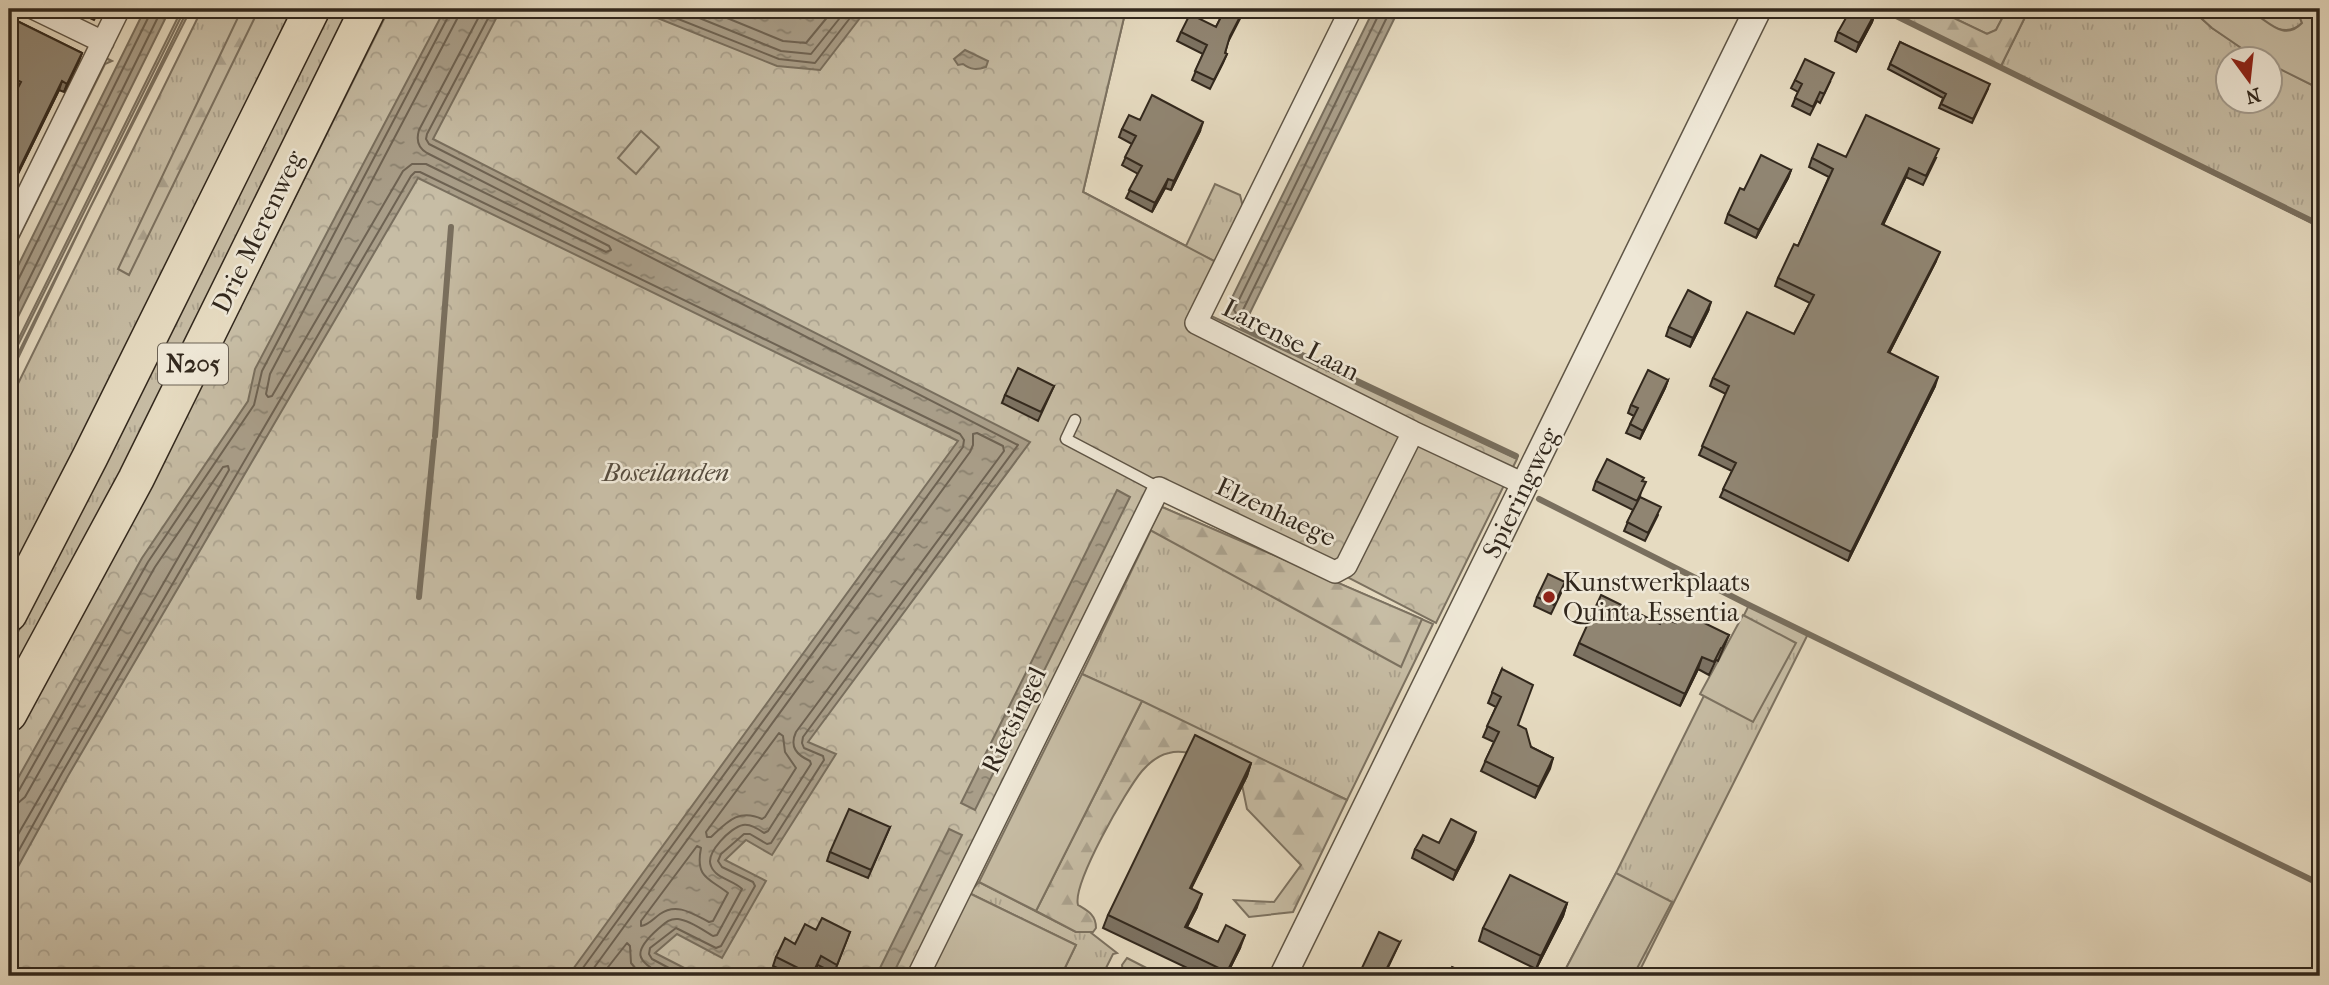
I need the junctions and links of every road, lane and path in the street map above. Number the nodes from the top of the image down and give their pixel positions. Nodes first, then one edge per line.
1 (35, 9) edge
2 (119, 9) edge
3 (312, 9) edge
4 (368, 9) edge
5 (1351, 9) edge
6 (1758, 9) edge
7 (103, 42) junction
8 (9, 232) edge
9 (1075, 419) dead end
10 (1413, 432) junction
11 (1526, 485) junction
12 (1159, 488) junction
13 (9, 614) edge
14 (9, 714) edge
15 (918, 976) edge
16 (1283, 976) edge

1 - 7 street
2 - 7 street
3 - 13 highway, Drie Merenweg / N205
4 - 14 highway, Drie Merenweg / N205
5 - 10 street, Larense Laan
6 - 11 street, Spieringweg
7 - 8 street
9 - 12 lane
10 - 11 street, Larense Laan
10 - 12 street, Elzenhaege
11 - 16 street, Spieringweg
12 - 15 street, Rietsingel

